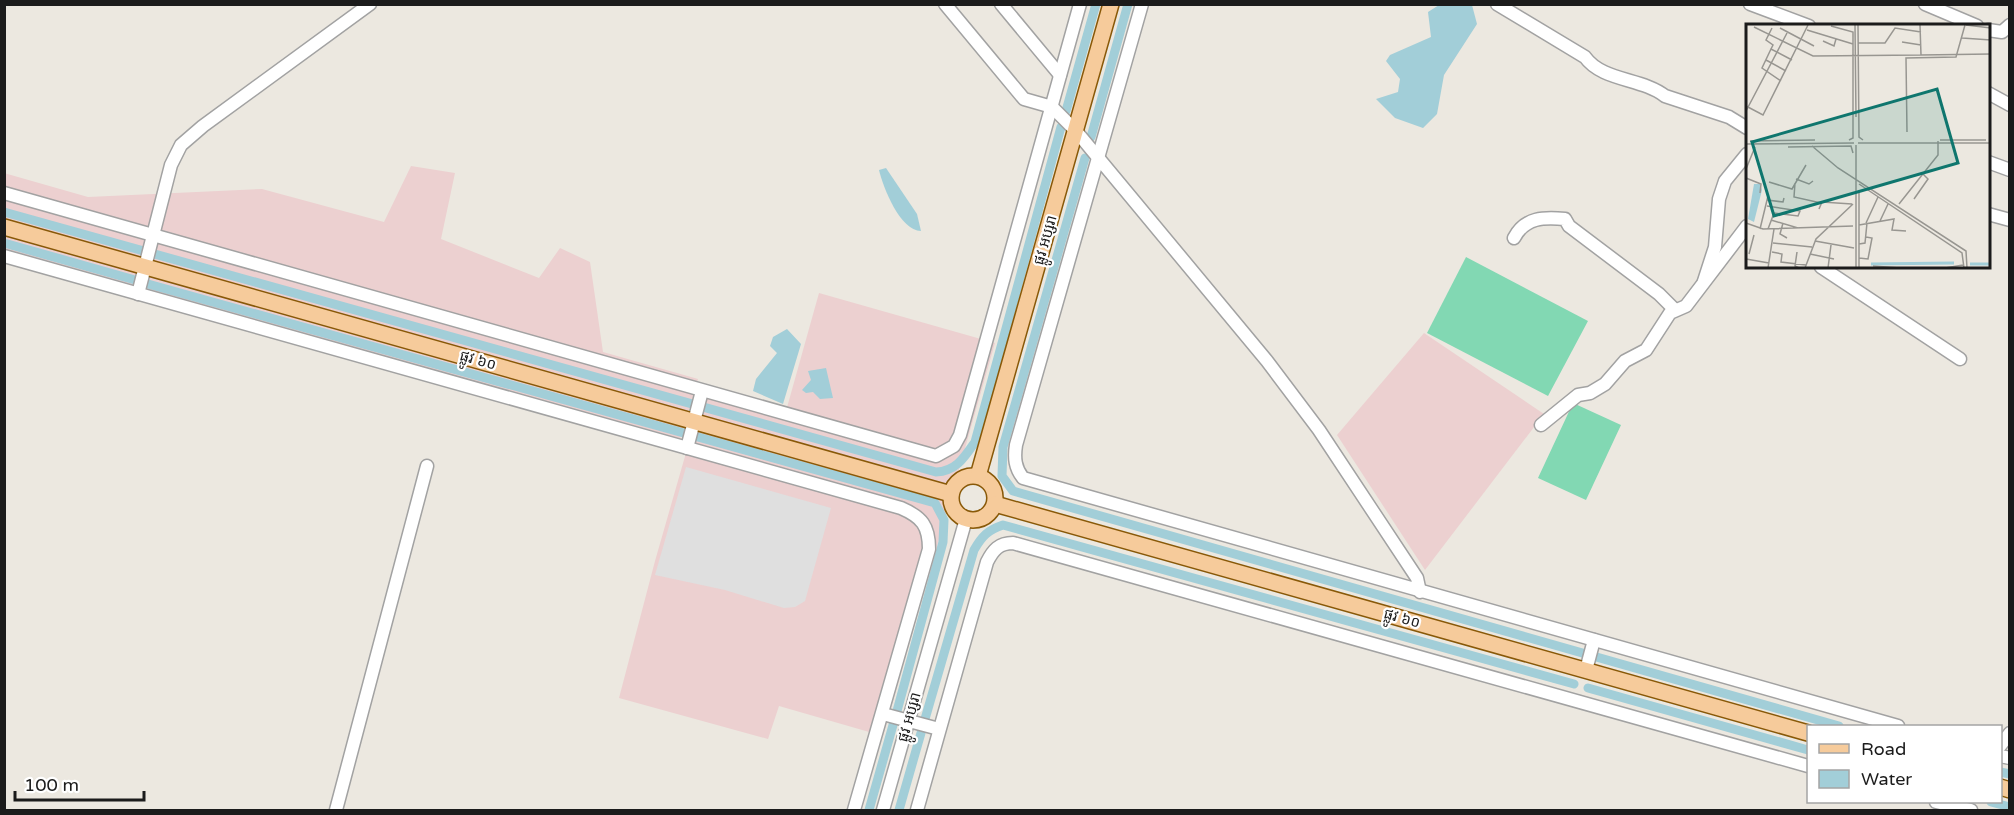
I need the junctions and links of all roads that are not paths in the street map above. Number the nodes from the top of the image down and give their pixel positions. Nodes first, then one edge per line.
1 (370, 4) edge
2 (945, 4) edge
3 (1001, 4) edge
4 (1080, 4) edge
5 (1111, 4) edge
6 (1142, 4) edge
7 (1497, 4) edge
8 (1750, 4) edge
9 (1925, 4) edge
10 (1795, 23) edge
11 (1972, 24) edge
12 (2010, 25) edge
13 (1990, 30) edge
14 (1060, 75) junction
15 (1990, 95) edge
16 (2010, 105) edge
17 (1052, 107) junction
18 (1746, 127) edge
19 (1076, 130) junction
20 (1746, 155) edge
21 (1099, 156) junction
22 (1990, 162) edge
23 (2010, 170) edge
24 (4, 193) edge
25 (1990, 214) edge
26 (2010, 220) edge
27 (4, 226) edge
28 (1746, 227) edge
29 (154, 238) junction
30 (1514, 238) dead end
31 (4, 256) edge
32 (147, 263) junction
33 (1823, 268) edge
34 (1704, 282) junction
35 (138, 294) junction
36 (1675, 310) junction
37 (1960, 359) dead end
38 (701, 394) junction
39 (694, 422) junction
40 (1541, 425) dead end
41 (687, 445) junction
42 (427, 466) dead end
43 (978, 476) junction
44 (951, 494) junction
45 (995, 504) junction
46 (966, 519) junction
47 (1420, 592) junction
48 (1594, 640) junction
49 (1588, 662) junction
50 (883, 714) junction
51 (908, 721) junction
52 (1894, 725) edge
53 (939, 729) junction
54 (1807, 732) edge
55 (1807, 765) edge
56 (1944, 803) edge
57 (336, 810) edge
58 (854, 810) edge
59 (883, 810) edge
60 (916, 810) edge
61 (1971, 810) edge

1 - 29 street
2 - 17 street
3 - 14 street
4 - 14 street
5 - 19 main road, ផ្លូវ អប្សរា
6 - 21 street
7 - 18 street
8 - 10 street
9 - 11 street
12 - 13 street
14 - 17 street
15 - 16 street
17 - 19 street
17 - 38 street
19 - 21 street
19 - 43 main road, ផ្លូវ អប្សរា
20 - 34 street
21 - 47 street
21 - 47 street
22 - 23 street
24 - 29 street
25 - 26 street
27 - 32 main road, ផ្លូវ ៦០
28 - 34 street
29 - 32 street
29 - 38 street
30 - 36 street
31 - 35 street
32 - 35 street
32 - 39 main road, ផ្លូវ ៦០
33 - 37 street
34 - 36 street
35 - 41 street
36 - 40 street
38 - 39 street
39 - 41 street
39 - 44 main road, ផ្លូវ ៦០
41 - 50 street
42 - 57 street
43 - 44 main road
43 - 45 main road
44 - 46 main road
45 - 46 main road
45 - 49 main road, ផ្លូវ ៦០
46 - 51 street, ផ្លូវ អប្សរា
47 - 48 street
48 - 49 street
48 - 52 street
49 - 54 main road, ផ្លូវ ៦០
50 - 51 street
50 - 58 street
51 - 53 street
51 - 59 street, ផ្លូវ អប្សរា
53 - 55 street
53 - 60 street
56 - 61 street

